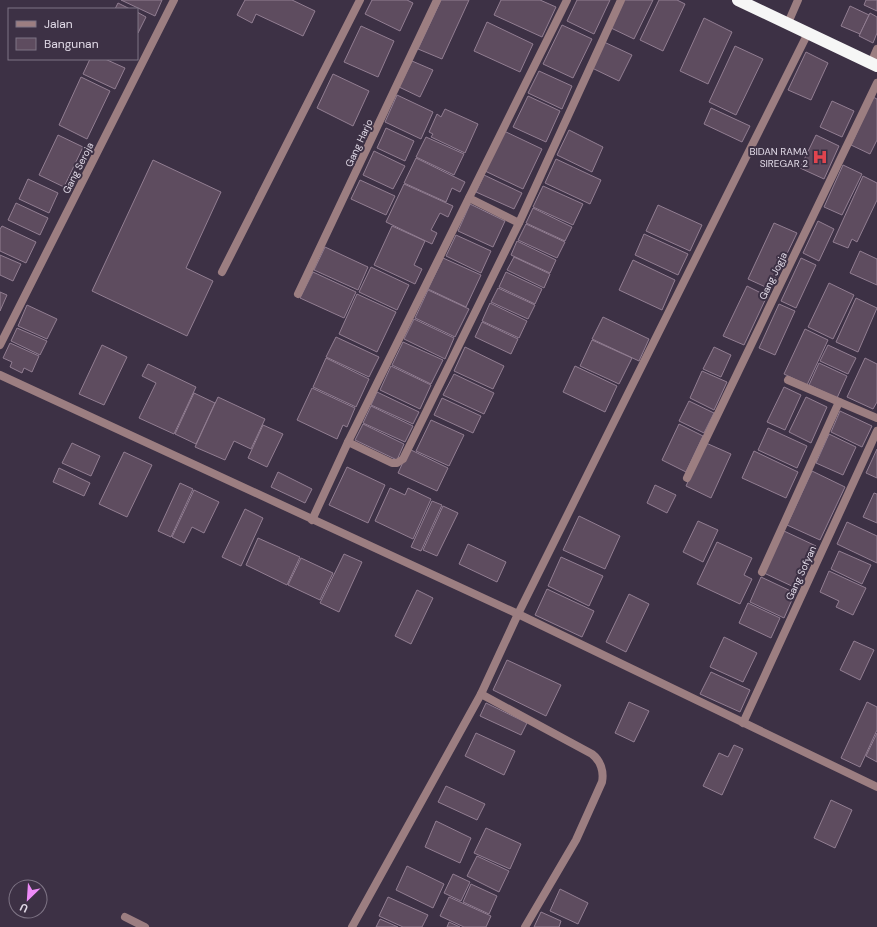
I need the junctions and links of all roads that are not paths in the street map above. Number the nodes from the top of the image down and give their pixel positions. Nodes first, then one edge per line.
1 (174, 0) edge
2 (360, 0) edge
3 (438, 0) edge
4 (567, 0) edge
5 (621, 0) edge
6 (738, 0) edge
7 (798, 0) edge
8 (788, 23) junction
9 (808, 33) junction
10 (877, 50) edge
11 (874, 64) edge
12 (877, 83) edge
13 (469, 198) junction
14 (519, 223) junction
15 (222, 272) dead end
16 (298, 294) dead end
17 (0, 345) edge
18 (0, 375) edge
19 (788, 380) dead end
20 (839, 402) junction
21 (877, 418) edge
22 (877, 431) edge
23 (348, 442) junction
24 (687, 478) dead end
25 (312, 520) junction
26 (762, 572) dead end
27 (518, 614) junction
28 (481, 694) junction
29 (743, 723) junction
30 (877, 787) edge
31 (125, 917) dead end
32 (146, 927) edge
33 (352, 927) edge
34 (525, 927) edge

1 - 17 street, Gang Seroja
2 - 15 street
3 - 16 street, Gang Harjo
4 - 13 street
5 - 14 street
6 - 8 highway
7 - 8 street
8 - 9 highway
9 - 11 highway
9 - 27 street
10 - 11 street
12 - 24 street, Gang Jogja
13 - 14 street
13 - 23 street
14 - 23 street
18 - 25 street
19 - 20 street
20 - 21 street
20 - 26 street
22 - 29 street, Gang Sofyan
23 - 25 street
25 - 27 street
27 - 28 street
27 - 29 street
28 - 33 street
28 - 34 street
29 - 30 street
31 - 32 street

